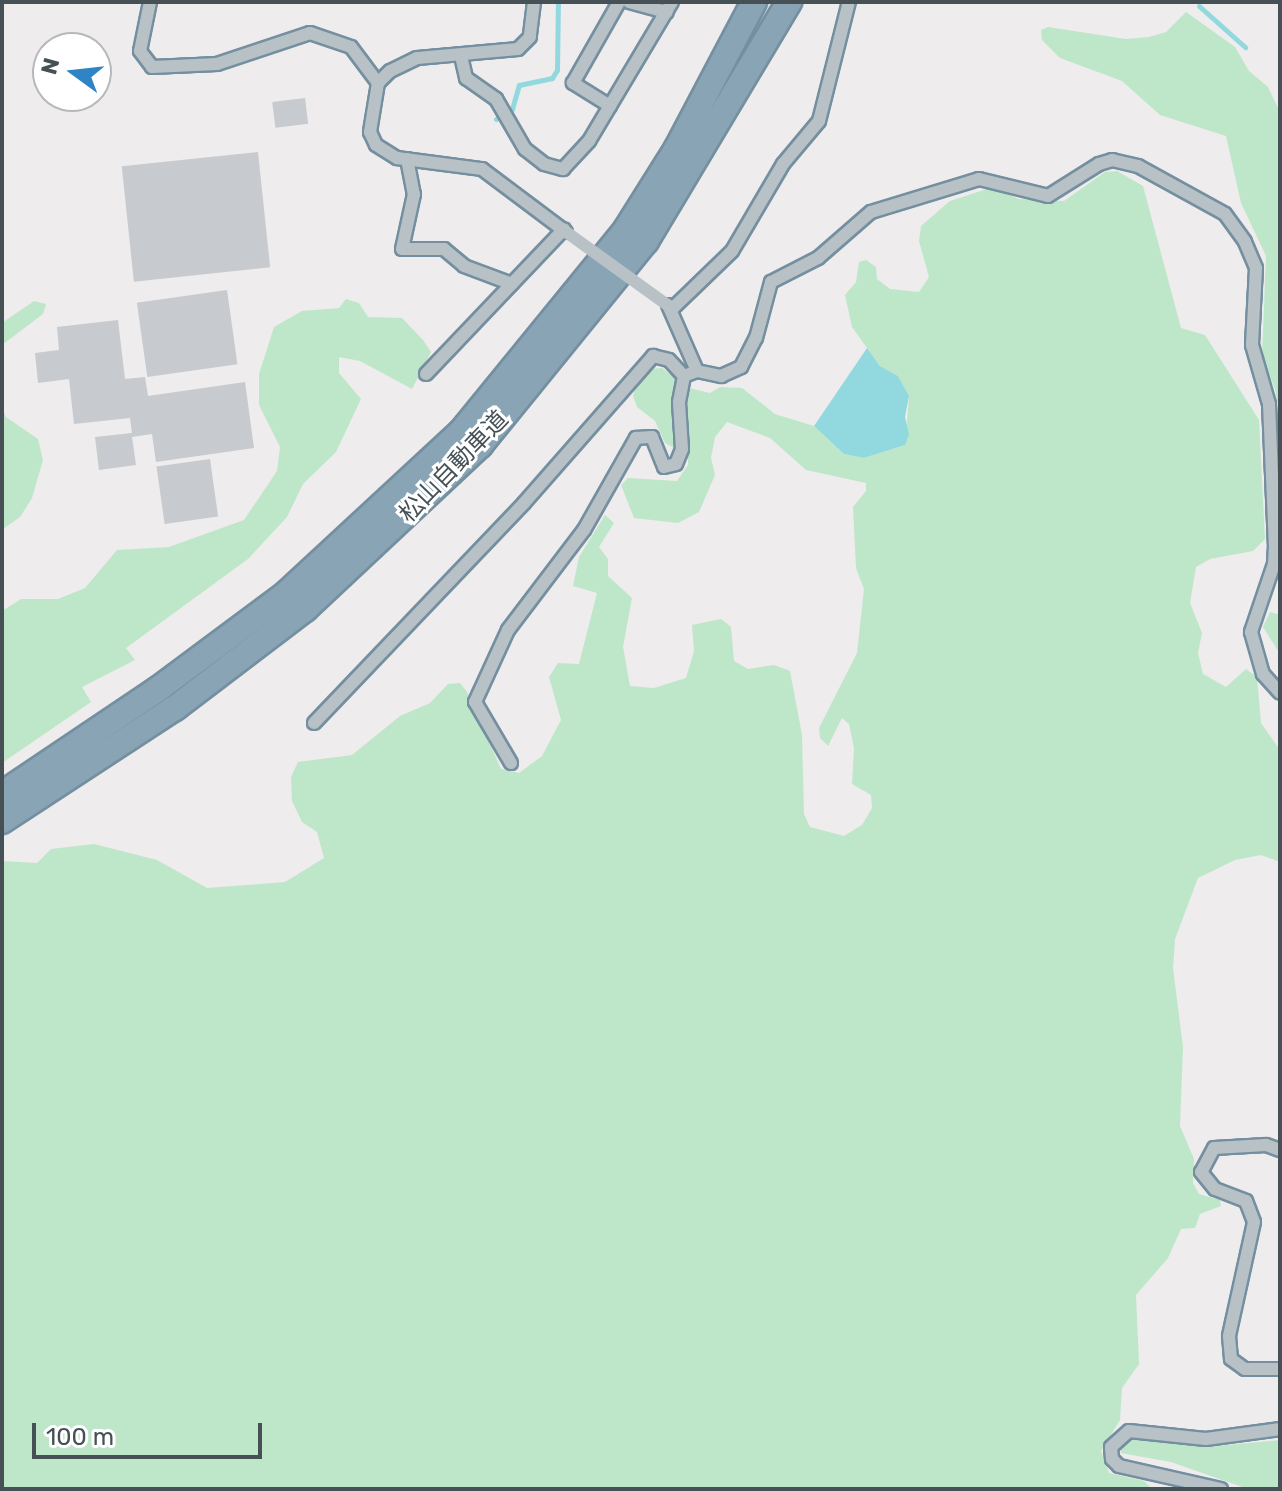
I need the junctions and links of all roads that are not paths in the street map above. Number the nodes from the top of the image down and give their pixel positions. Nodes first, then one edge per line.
1 (150, 2) edge
2 (534, 2) edge
3 (619, 2) edge
4 (629, 2) edge
5 (754, 2) edge
6 (789, 2) edge
7 (849, 2) edge
8 (670, 7) edge
9 (461, 56) junction
10 (378, 83) junction
11 (610, 106) junction
12 (407, 159) junction
13 (565, 230) junction
14 (512, 284) junction
15 (669, 306) junction
16 (697, 371) junction
17 (426, 374) dead end
18 (684, 376) junction
19 (1280, 693) edge
20 (314, 723) dead end
21 (511, 763) dead end
22 (2, 794) edge
23 (2, 821) edge
24 (1280, 1150) edge
25 (1280, 1369) edge
26 (1280, 1429) edge
27 (1221, 1489) edge

1 - 10 street
2 - 9 street
3 - 11 street
4 - 8 street
5 - 22 highway, 松山自動車道
6 - 23 highway, 松山自動車道
7 - 15 street
8 - 11 street
9 - 10 street
9 - 11 street
10 - 12 street
12 - 13 street
12 - 14 street
13 - 14 street
13 - 15 street, bridge
14 - 17 street
15 - 16 street
16 - 18 street
16 - 19 street
18 - 20 street
18 - 21 street
24 - 25 street
26 - 27 street

